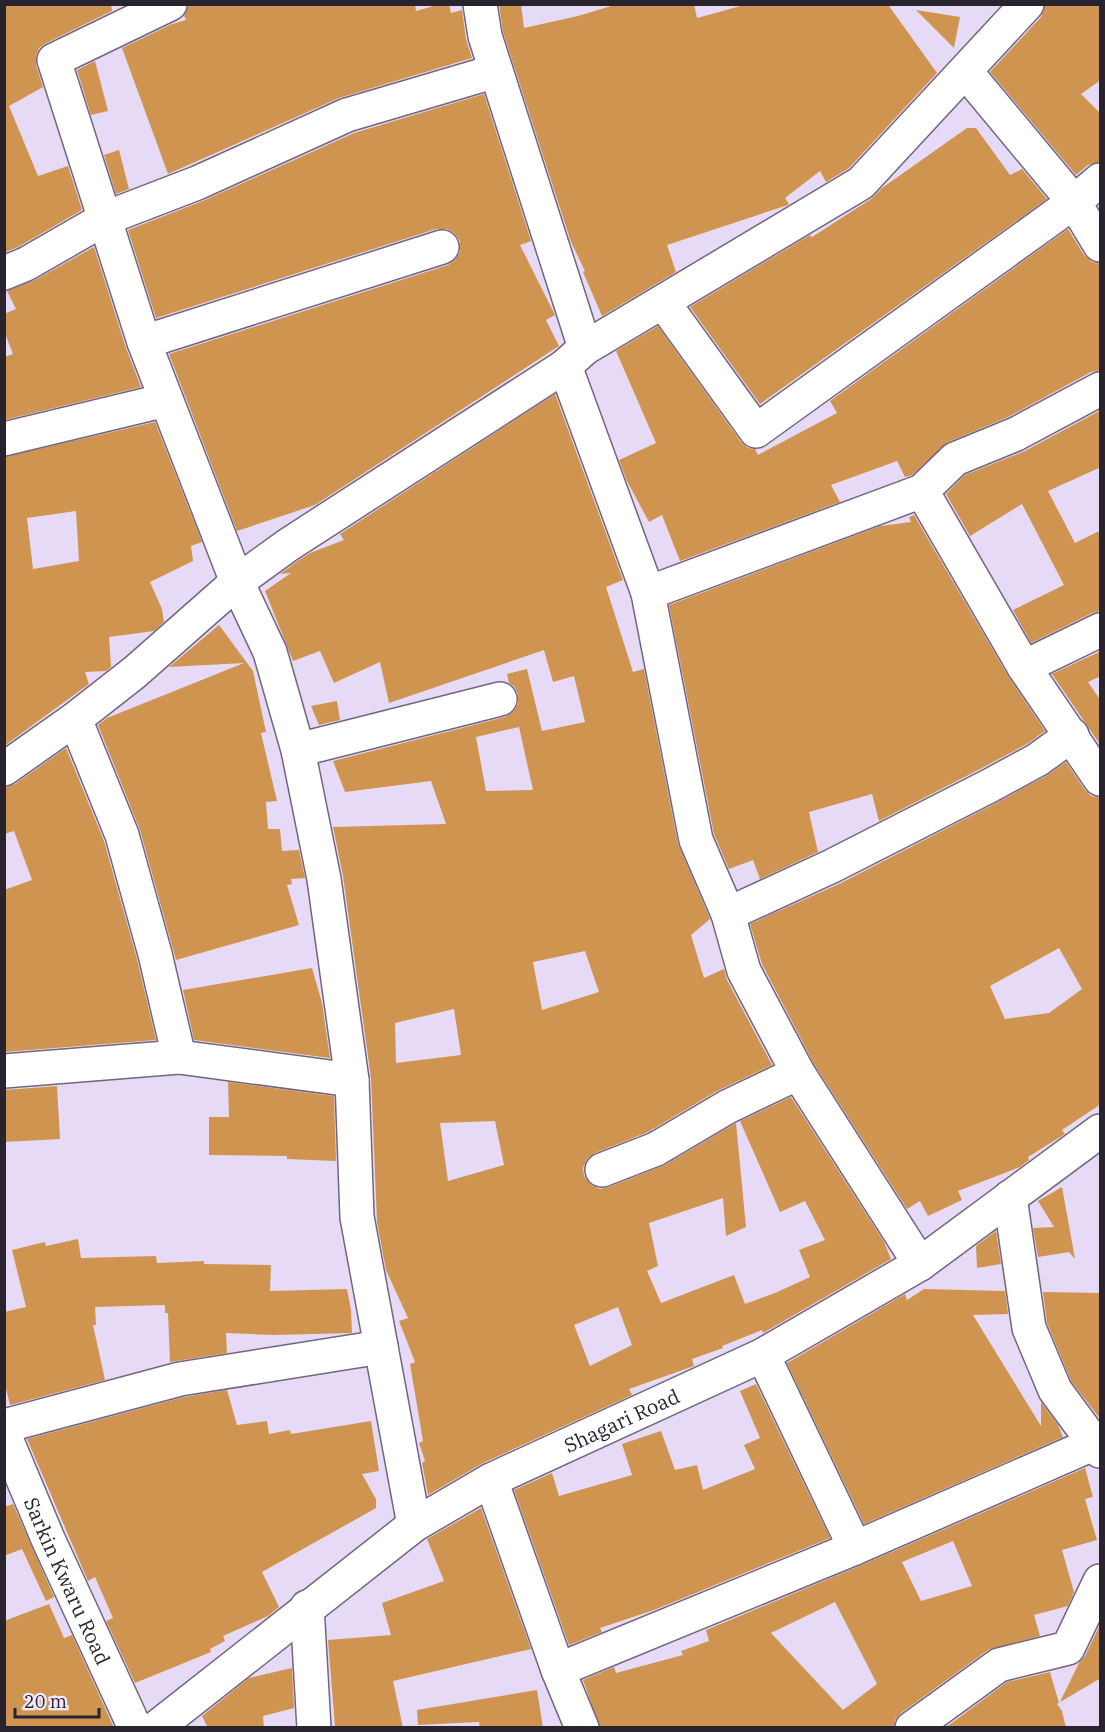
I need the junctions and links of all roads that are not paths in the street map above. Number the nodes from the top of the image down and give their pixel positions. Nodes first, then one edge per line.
1 (170, 4) edge
2 (480, 4) edge
3 (1027, 4) edge
4 (496, 71) junction
5 (966, 72) junction
6 (1101, 180) edge
7 (1074, 202) junction
8 (106, 218) junction
9 (1101, 245) edge
10 (442, 247) dead end
11 (4, 273) edge
12 (663, 302) junction
13 (144, 342) junction
14 (575, 357) junction
15 (1101, 389) edge
16 (166, 400) junction
17 (4, 439) edge
18 (922, 491) junction
19 (237, 582) junction
20 (648, 593) junction
21 (1101, 630) edge
22 (1024, 667) junction
23 (500, 699) dead end
24 (75, 719) junction
25 (1072, 735) junction
26 (298, 750) junction
27 (7, 758) edge
28 (1101, 779) edge
29 (728, 914) junction
30 (179, 1056) junction
31 (4, 1071) edge
32 (798, 1073) junction
33 (352, 1080) junction
34 (1101, 1131) edge
35 (602, 1170) dead end
36 (1010, 1197) junction
37 (920, 1264) junction
38 (381, 1347) junction
39 (763, 1355) junction
40 (4, 1426) edge
41 (4, 1434) edge
42 (1097, 1447) edge
43 (491, 1480) junction
44 (414, 1525) junction
45 (855, 1548) junction
46 (1101, 1581) edge
47 (307, 1608) junction
48 (558, 1670) junction
49 (135, 1728) edge
50 (156, 1728) edge
51 (314, 1728) edge
52 (582, 1728) edge
53 (912, 1728) edge

1 - 8 street
2 - 4 street
3 - 5 street
4 - 8 street
4 - 14 street
5 - 7 street
5 - 12 street
6 - 7 street
7 - 9 street
7 - 12 street
8 - 11 street
8 - 13 street
10 - 13 street
12 - 14 street
13 - 16 street
14 - 19 street
14 - 20 street
15 - 18 street
16 - 17 street
16 - 19 street
18 - 20 street
18 - 22 street
19 - 24 street
19 - 26 street
20 - 29 street
21 - 22 street
22 - 25 street
23 - 26 street
24 - 27 street
24 - 30 street
25 - 28 street
25 - 29 street
26 - 33 street
29 - 32 street
30 - 31 street
30 - 33 street
32 - 35 street
32 - 37 street
33 - 38 street
34 - 36 street, Shagari Road
36 - 37 street, Shagari Road
36 - 42 street
37 - 39 street, Shagari Road
38 - 40 street
38 - 44 street
39 - 43 street, Shagari Road
39 - 45 street
41 - 49 street, Sarkin Kwaru Road
42 - 45 street
43 - 44 street, Shagari Road
43 - 48 street
44 - 47 street, Shagari Road
45 - 48 street
46 - 53 street
47 - 50 street, Shagari Road
47 - 51 street
48 - 52 street

